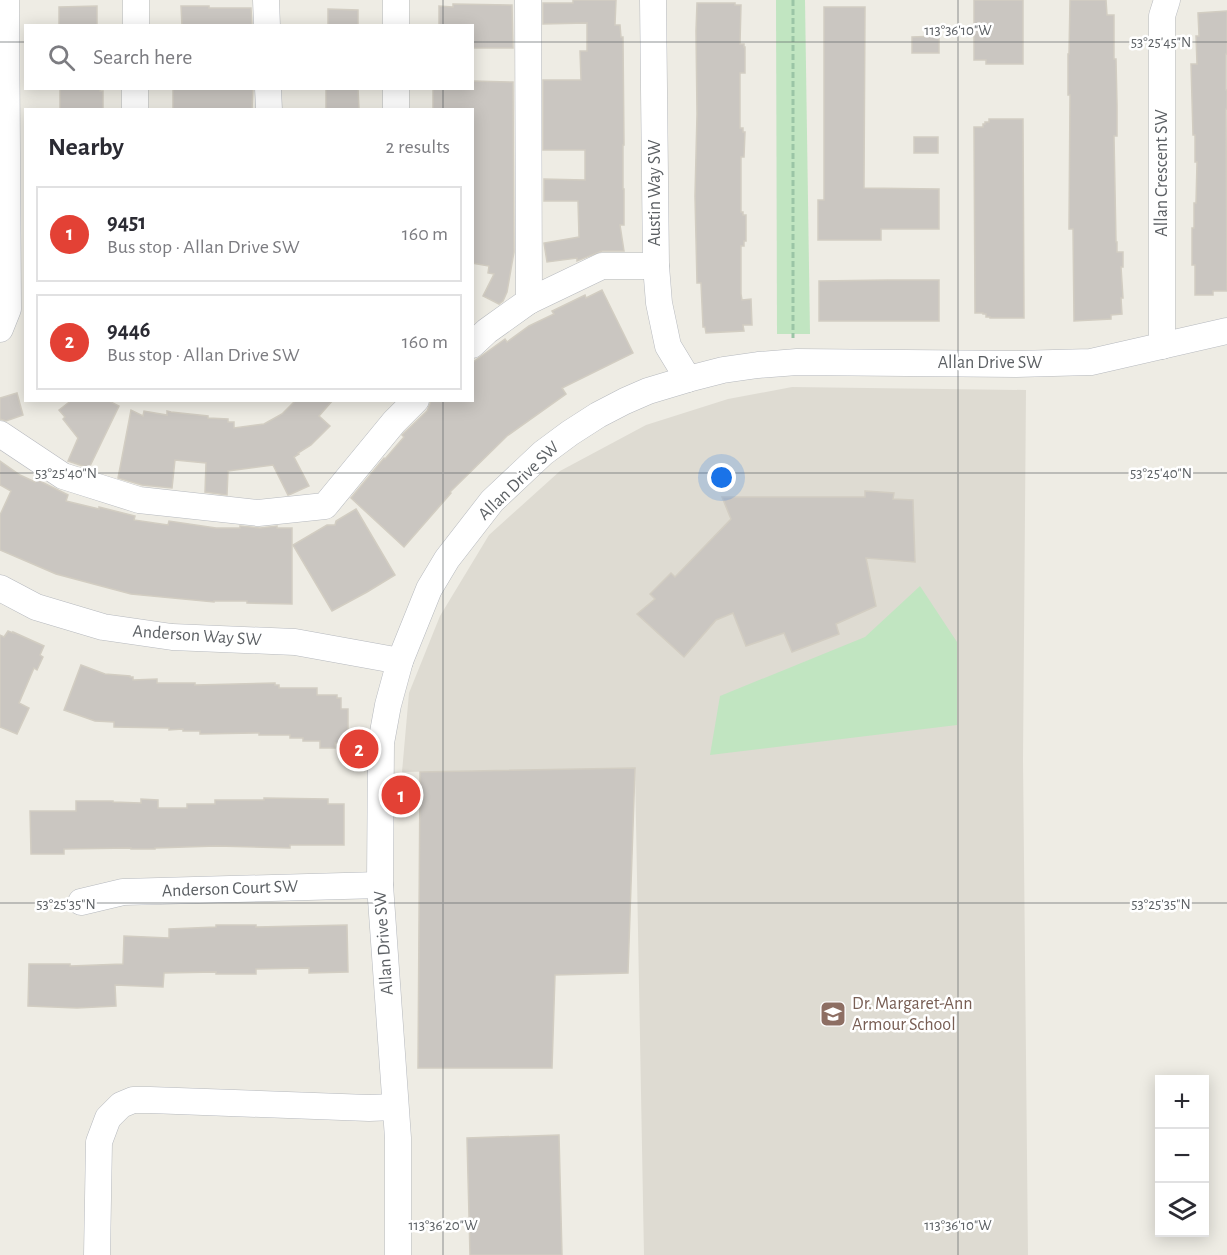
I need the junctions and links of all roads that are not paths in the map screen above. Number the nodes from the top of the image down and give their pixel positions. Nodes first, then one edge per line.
1 (6, 0) edge
2 (136, 0) edge
3 (266, 0) edge
4 (396, 0) edge
5 (528, 0) edge
6 (653, 0) edge
7 (1167, 0) edge
8 (136, 24) edge
9 (267, 24) edge
10 (396, 24) edge
11 (135, 90) edge
12 (268, 90) edge
13 (396, 90) edge
14 (135, 108) edge
15 (269, 108) edge
16 (396, 108) edge
17 (656, 266) junction
18 (529, 301) junction
19 (0, 329) edge
20 (1227, 331) edge
21 (474, 343) edge
22 (1162, 346) junction
23 (688, 379) junction
24 (414, 402) edge
25 (0, 434) edge
26 (0, 588) edge
27 (400, 661) junction
28 (380, 885) junction
29 (81, 902) dead end
30 (395, 1107) junction
31 (97, 1255) edge
32 (398, 1255) edge

1 - 19 street
2 - 8 street
3 - 9 street
4 - 10 street
5 - 18 street
6 - 17 street, Austin Way SW
7 - 22 street, Allan Crescent SW
11 - 14 street
12 - 15 street
13 - 16 street
17 - 18 street
17 - 23 street, Austin Way SW
18 - 21 street
20 - 22 street, Allan Drive SW
22 - 23 street, Allan Drive SW
23 - 27 street, Allan Drive SW
24 - 25 street
26 - 27 street, Anderson Way SW
27 - 28 street, Allan Drive SW
28 - 29 street, Anderson Court SW
28 - 30 street, Allan Drive SW
30 - 31 street
30 - 32 street, Allan Drive SW

